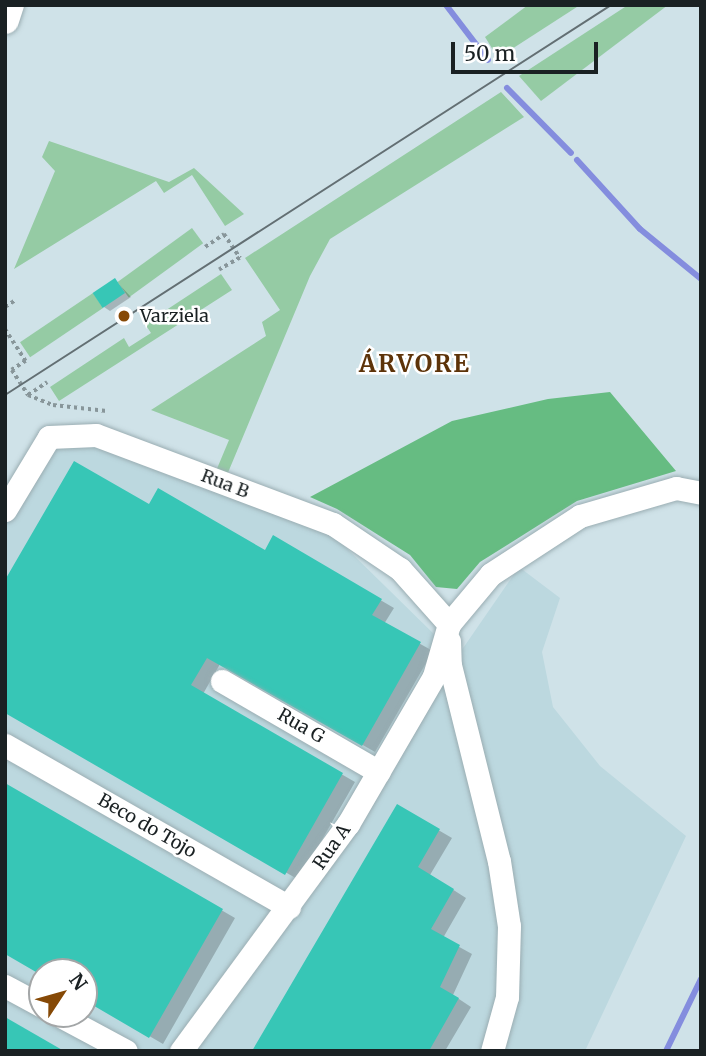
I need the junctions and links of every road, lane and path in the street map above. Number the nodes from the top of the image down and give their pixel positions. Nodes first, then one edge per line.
1 (10, 5) edge
2 (5, 20) edge
3 (205, 247) dead end
4 (219, 270) dead end
5 (14, 301) dead end
6 (5, 307) edge
7 (5, 329) edge
8 (47, 382) dead end
9 (28, 395) junction
10 (107, 411) dead end
11 (701, 493) edge
12 (5, 510) edge
13 (449, 624) junction
14 (222, 681) dead end
15 (5, 745) edge
16 (379, 772) junction
17 (289, 907) junction
18 (5, 986) edge
19 (28, 998) edge
20 (83, 1028) edge
21 (125, 1051) edge
22 (181, 1051) edge
23 (492, 1051) edge

1 - 2 main road
3 - 4 path
5 - 6 path
7 - 9 path
8 - 9 path
9 - 10 path
11 - 13 street
12 - 13 street, Rua B
13 - 16 street, Rua A
13 - 23 street
14 - 16 street, Rua G
15 - 17 street, Beco do Tojo
16 - 17 street, Rua A
17 - 22 street, Rua A
18 - 19 street
20 - 21 street

